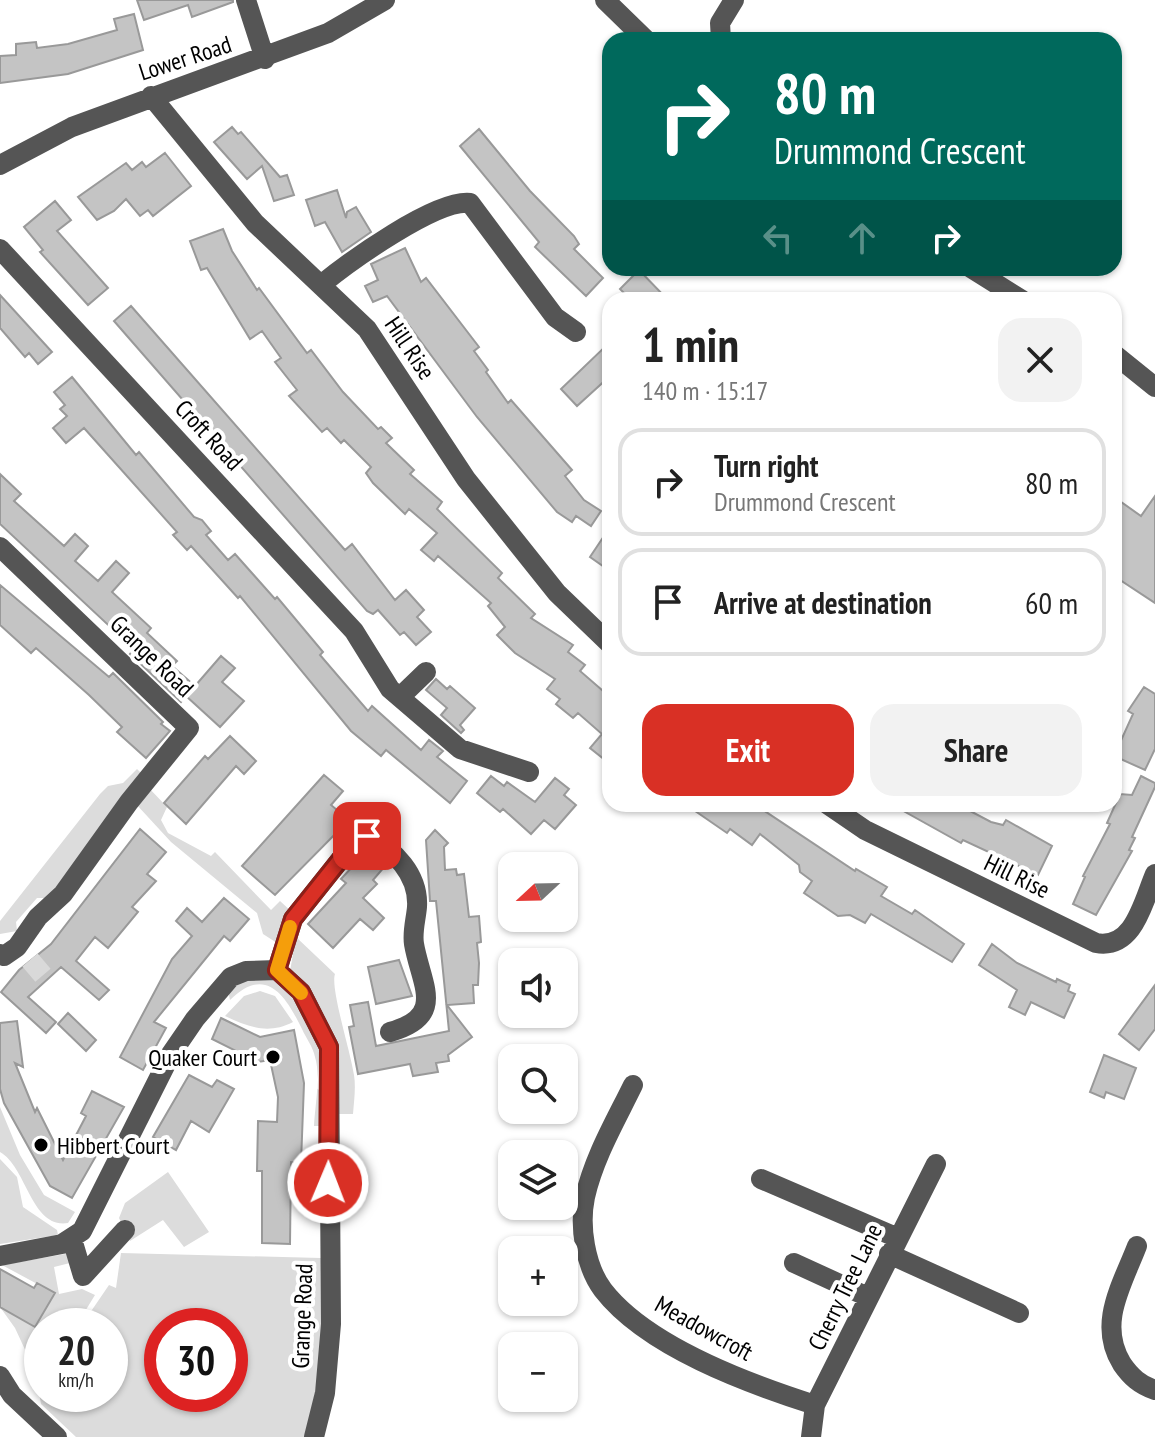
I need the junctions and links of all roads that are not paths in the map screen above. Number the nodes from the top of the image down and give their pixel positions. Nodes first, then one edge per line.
1 (246, 0) edge
2 (385, 0) edge
3 (605, 0) edge
4 (734, 0) edge
5 (638, 32) edge
6 (721, 32) edge
7 (265, 59) junction
8 (151, 96) junction
9 (0, 165) edge
10 (0, 249) edge
11 (984, 276) edge
12 (322, 284) junction
13 (1009, 292) edge
14 (576, 332) dead end
15 (1122, 360) edge
16 (1155, 387) edge
17 (0, 547) edge
18 (602, 636) edge
19 (426, 672) dead end
20 (400, 697) junction
21 (529, 772) dead end
22 (839, 812) edge
23 (1155, 874) edge
24 (16, 953) edge
25 (277, 970) junction
26 (390, 1032) dead end
27 (633, 1085) dead end
28 (936, 1164) dead end
29 (761, 1179) dead end
30 (125, 1230) dead end
31 (72, 1239) junction
32 (893, 1246) junction
33 (1137, 1246) dead end
34 (0, 1256) edge
35 (794, 1263) dead end
36 (868, 1297) junction
37 (1019, 1313) dead end
38 (0, 1376) edge
39 (1155, 1390) edge
40 (815, 1405) junction
41 (57, 1437) edge
42 (314, 1437) edge
43 (811, 1437) edge

1 - 7 street
2 - 7 street, Lower Road
3 - 5 street
4 - 6 street
7 - 8 street, Lower Road
8 - 9 street, Lower Road
8 - 12 street, Hill Rise
10 - 20 street, Croft Road
11 - 13 street
12 - 14 street
12 - 18 street, Hill Rise
15 - 16 street
17 - 24 street, Grange Road
19 - 20 street
20 - 21 street, Croft Road
22 - 23 street, Hill Rise
25 - 26 street
25 - 31 street
25 - 42 street, Grange Road
27 - 40 street, Meadowcroft
28 - 32 street, Cherry Tree Lane
29 - 32 street
30 - 31 street
31 - 34 street
32 - 36 street, Cherry Tree Lane
32 - 37 street
33 - 39 street
35 - 36 street
36 - 40 street, Cherry Tree Lane
38 - 41 street
40 - 43 street, Cherry Tree Lane

